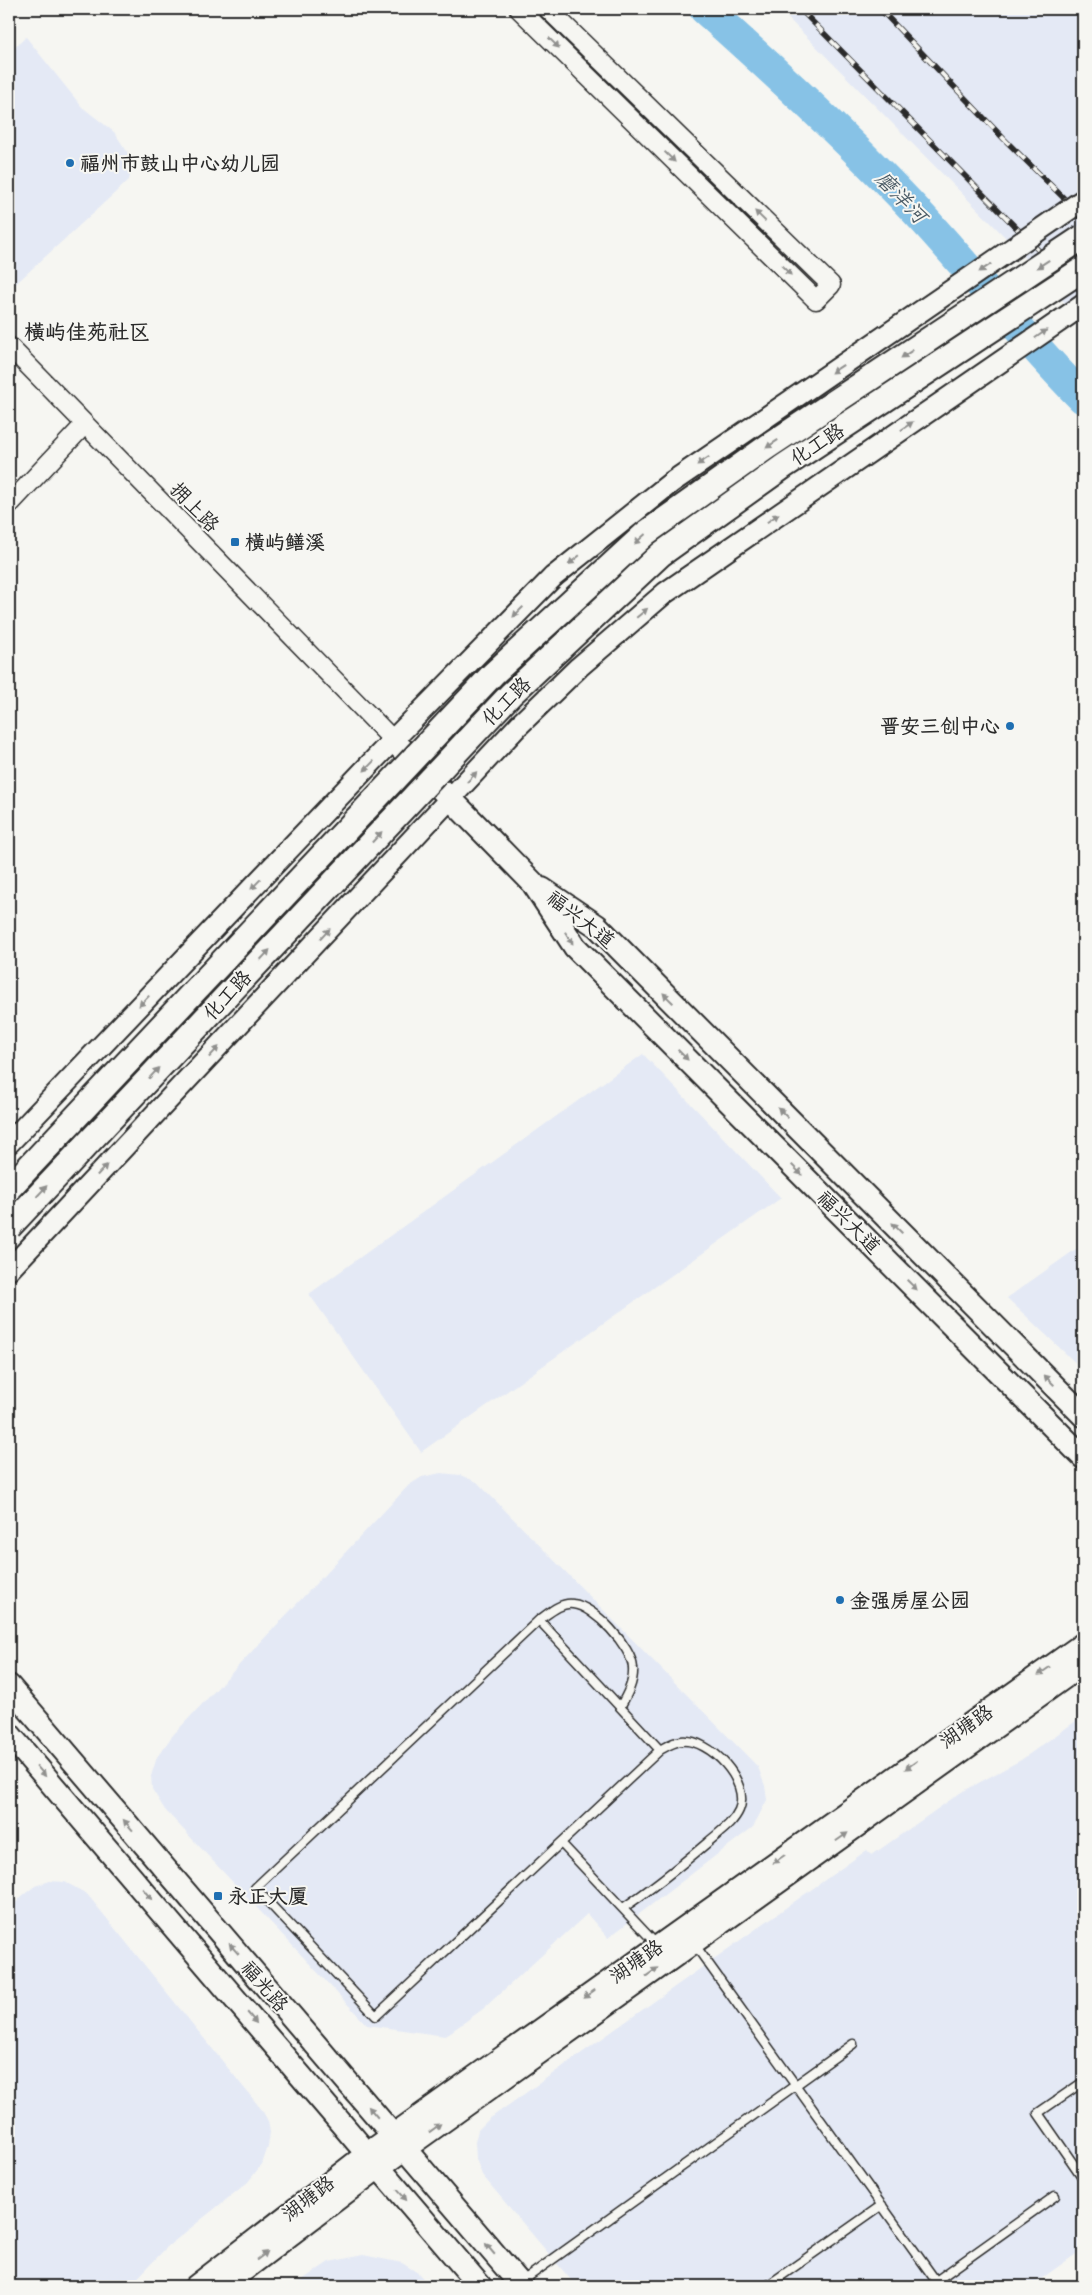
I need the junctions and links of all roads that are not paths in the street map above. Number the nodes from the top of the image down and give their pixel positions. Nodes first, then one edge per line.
1 (519, 9) edge
2 (548, 9) edge
3 (1083, 200) edge
4 (1083, 237) edge
5 (1083, 269) edge
6 (1083, 305) edge
7 (9, 346) edge
8 (85, 424) junction
9 (9, 505) edge
10 (393, 740) junction
11 (451, 799) junction
12 (533, 883) junction
13 (9, 1143) edge
14 (9, 1188) edge
15 (9, 1227) edge
16 (9, 1270) edge
17 (1083, 1415) edge
18 (1083, 1456) edge
19 (539, 1620) junction
20 (1083, 1643) edge
21 (1083, 1665) edge
22 (9, 1681) edge
23 (16, 1695) edge
24 (620, 1707) junction
25 (9, 1734) edge
26 (660, 1750) junction
27 (561, 1843) junction
28 (623, 1908) junction
29 (693, 1943) junction
30 (658, 1945) junction
31 (853, 2044) dead end
32 (1083, 2082) edge
33 (796, 2085) junction
34 (399, 2142) junction
35 (373, 2160) junction
36 (1083, 2178) edge
37 (1055, 2196) dead end
38 (882, 2206) junction
39 (520, 2285) edge
40 (195, 2286) edge
41 (224, 2286) edge
42 (480, 2286) edge
43 (767, 2286) edge

1 -> 2 street
3 -> 10 main road, bridge
4 -> 14 highway, 化工路, bridge
15 -> 5 highway, 化工路, bridge
11 -> 6 main road
7 - 8 street, 拥上路
8 - 9 street
8 - 10 street, 拥上路
10 - 11 main road
10 -> 13 main road
11 - 12 main road
16 -> 11 main road
17 -> 12 main road, 福兴大道
12 -> 18 main road, 福兴大道
19 - 24 lane
19 - 24 lane
19 - 27 lane
20 -> 30 main road, 湖塘路
29 -> 21 main road, 湖塘路
22 - 23 main road
34 -> 23 main road, 福光路
24 - 26 lane
25 -> 35 main road, 福光路
26 - 27 lane
26 - 28 lane
27 - 28 lane
28 - 30 lane
29 - 33 lane
34 -> 29 main road, 湖塘路
30 -> 34 main road, 湖塘路
31 - 33 lane
32 - 36 lane
33 - 38 lane
33 - 39 lane
34 - 35 main road, 湖塘路
39 -> 34 main road, 福光路
35 - 40 main road, 湖塘路
41 -> 35 main road, 湖塘路
35 -> 42 main road, 福光路
37 - 38 lane
38 - 43 lane

